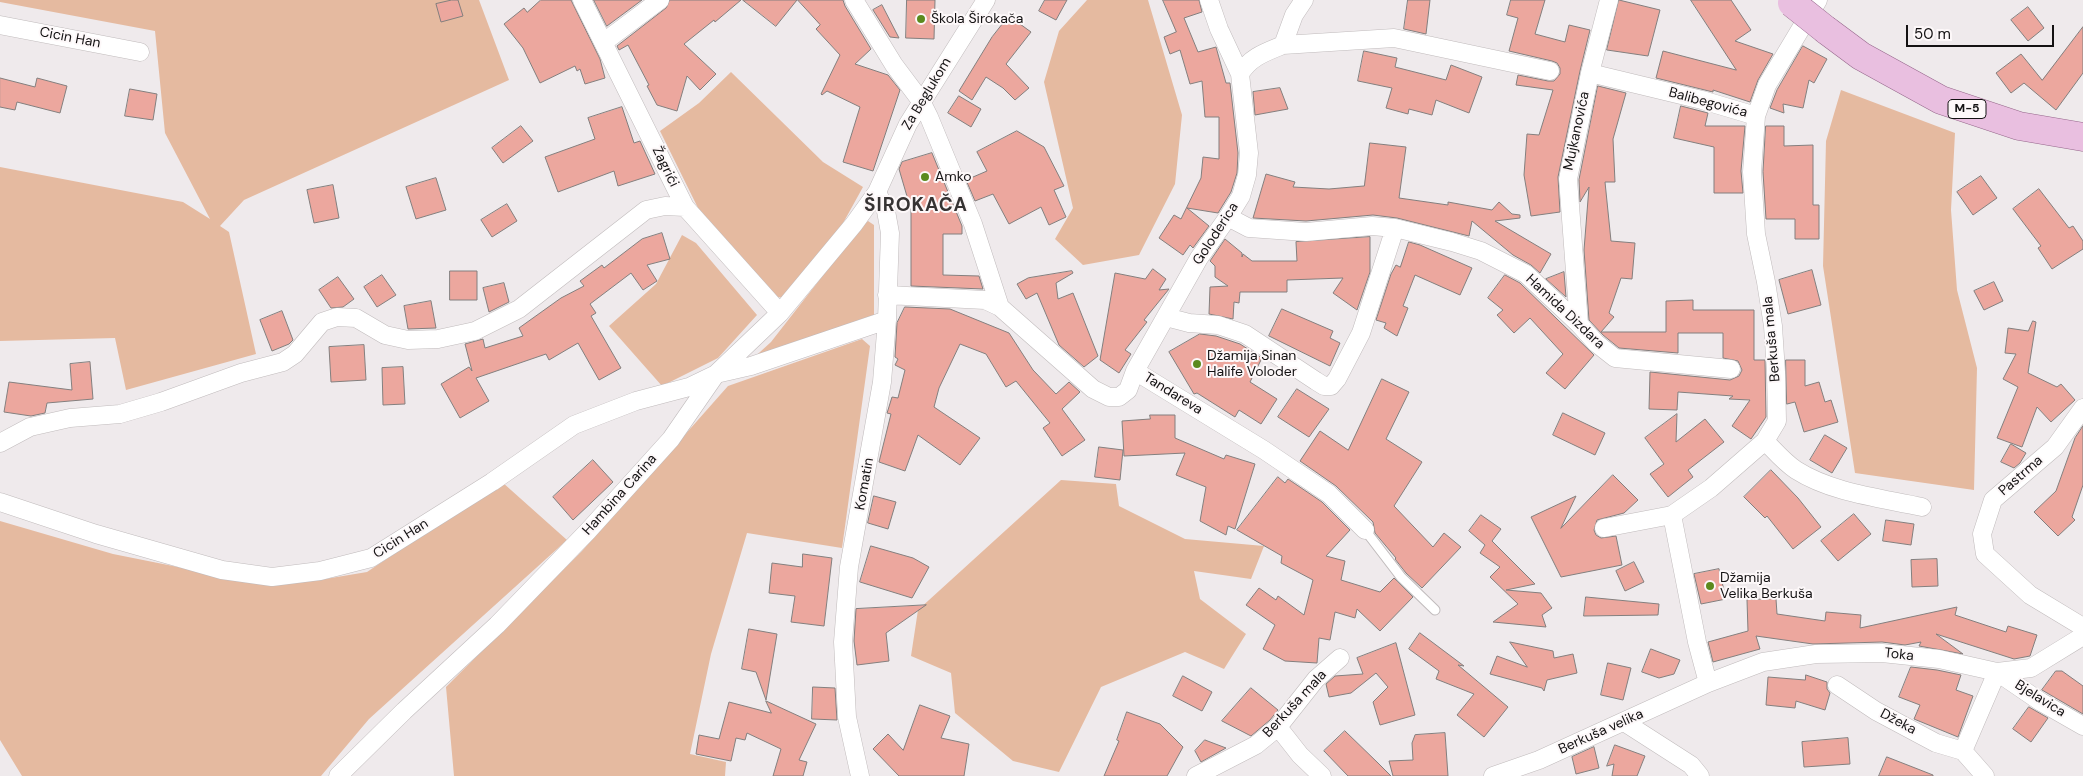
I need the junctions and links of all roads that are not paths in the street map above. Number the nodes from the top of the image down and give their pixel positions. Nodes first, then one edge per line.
1 (582, 0) edge
2 (660, 0) edge
3 (854, 0) edge
4 (986, 0) edge
5 (1209, 0) edge
6 (1304, 0) edge
7 (1609, 0) edge
8 (1800, 1) edge
9 (0, 25) edge
10 (604, 42) junction
11 (1282, 45) junction
12 (140, 52) dead end
13 (1550, 71) dead end
14 (1590, 73) junction
15 (1240, 74) junction
16 (921, 101) junction
17 (1756, 116) junction
18 (2083, 137) edge
19 (877, 192) junction
20 (685, 207) junction
21 (1228, 217) junction
22 (1395, 228) junction
23 (887, 295) junction
24 (1000, 306) junction
25 (780, 313) junction
26 (1166, 317) junction
27 (886, 320) junction
28 (1579, 324) junction
29 (1731, 369) dead end
30 (1135, 371) junction
31 (716, 374) junction
32 (2083, 408) edge
33 (1765, 440) junction
34 (0, 443) edge
35 (0, 502) edge
36 (1922, 507) dead end
37 (1672, 515) junction
38 (1604, 528) dead end
39 (1365, 530) joint
40 (1435, 610) dead end
41 (2083, 627) edge
42 (2083, 636) edge
43 (1340, 658) dead end
44 (1997, 672) junction
45 (1708, 683) junction
46 (1837, 685) dead end
47 (1624, 722) junction
48 (2083, 726) edge
49 (1278, 727) junction
50 (1963, 751) junction
51 (338, 776) edge
52 (860, 776) edge
53 (1196, 776) edge
54 (1322, 776) edge
55 (1493, 776) edge
56 (1700, 776) edge
57 (1985, 776) edge

1 - 10 street, Žagrići
2 - 10 street
3 - 16 street
4 - 16 street, Za Beglukom
5 - 15 street, Goloderica
6 - 11 street
7 - 14 street, Mujkanovića
8 - 17 street, Balibegovića
8 - 18 main road, M-5, bridge
9 - 12 street, Cicin Han
10 - 20 street, Žagrići
11 - 13 street
11 - 15 street
14 - 17 street, Balibegovića
14 - 28 street, Mujkanovića
15 - 21 street, Goloderica
16 - 19 street, Za Beglukom
16 - 24 street
17 - 33 street, Berkuša mala
19 - 23 street, Komatin
19 - 25 street, Hambina Carina
20 - 25 street, Žagrići
20 - 34 street
21 - 22 street, Hamida Dizdara
21 - 26 street, Goloderica
22 - 26 street
22 - 28 street, Hamida Dizdara
23 - 24 street, Tandareva
23 - 27 street, Komatin
24 - 30 street, Tandareva
25 - 31 street, Hambina Carina
26 - 30 street, Goloderica
27 - 31 street
27 - 52 street, Komatin
28 - 29 street, Hamida Dizdara
30 - 39 street, Tandareva
31 - 35 street, Cicin Han
31 - 51 street, Hambina Carina
32 - 41 street, Pastrma
33 - 36 street
33 - 37 street, Berkuša mala
37 - 38 street, Berkuša mala
37 - 45 street
39 - 40 lane, Tandareva
42 - 44 street, Toka
43 - 49 street, Berkuša mala
44 - 45 street, Toka
44 - 48 street, Bjelavica
44 - 50 street
45 - 47 street, Berkuša velika
46 - 50 street, Džeka
47 - 55 street, Berkuša velika
47 - 56 street
49 - 53 street, Berkuša mala
49 - 54 street
50 - 57 street

